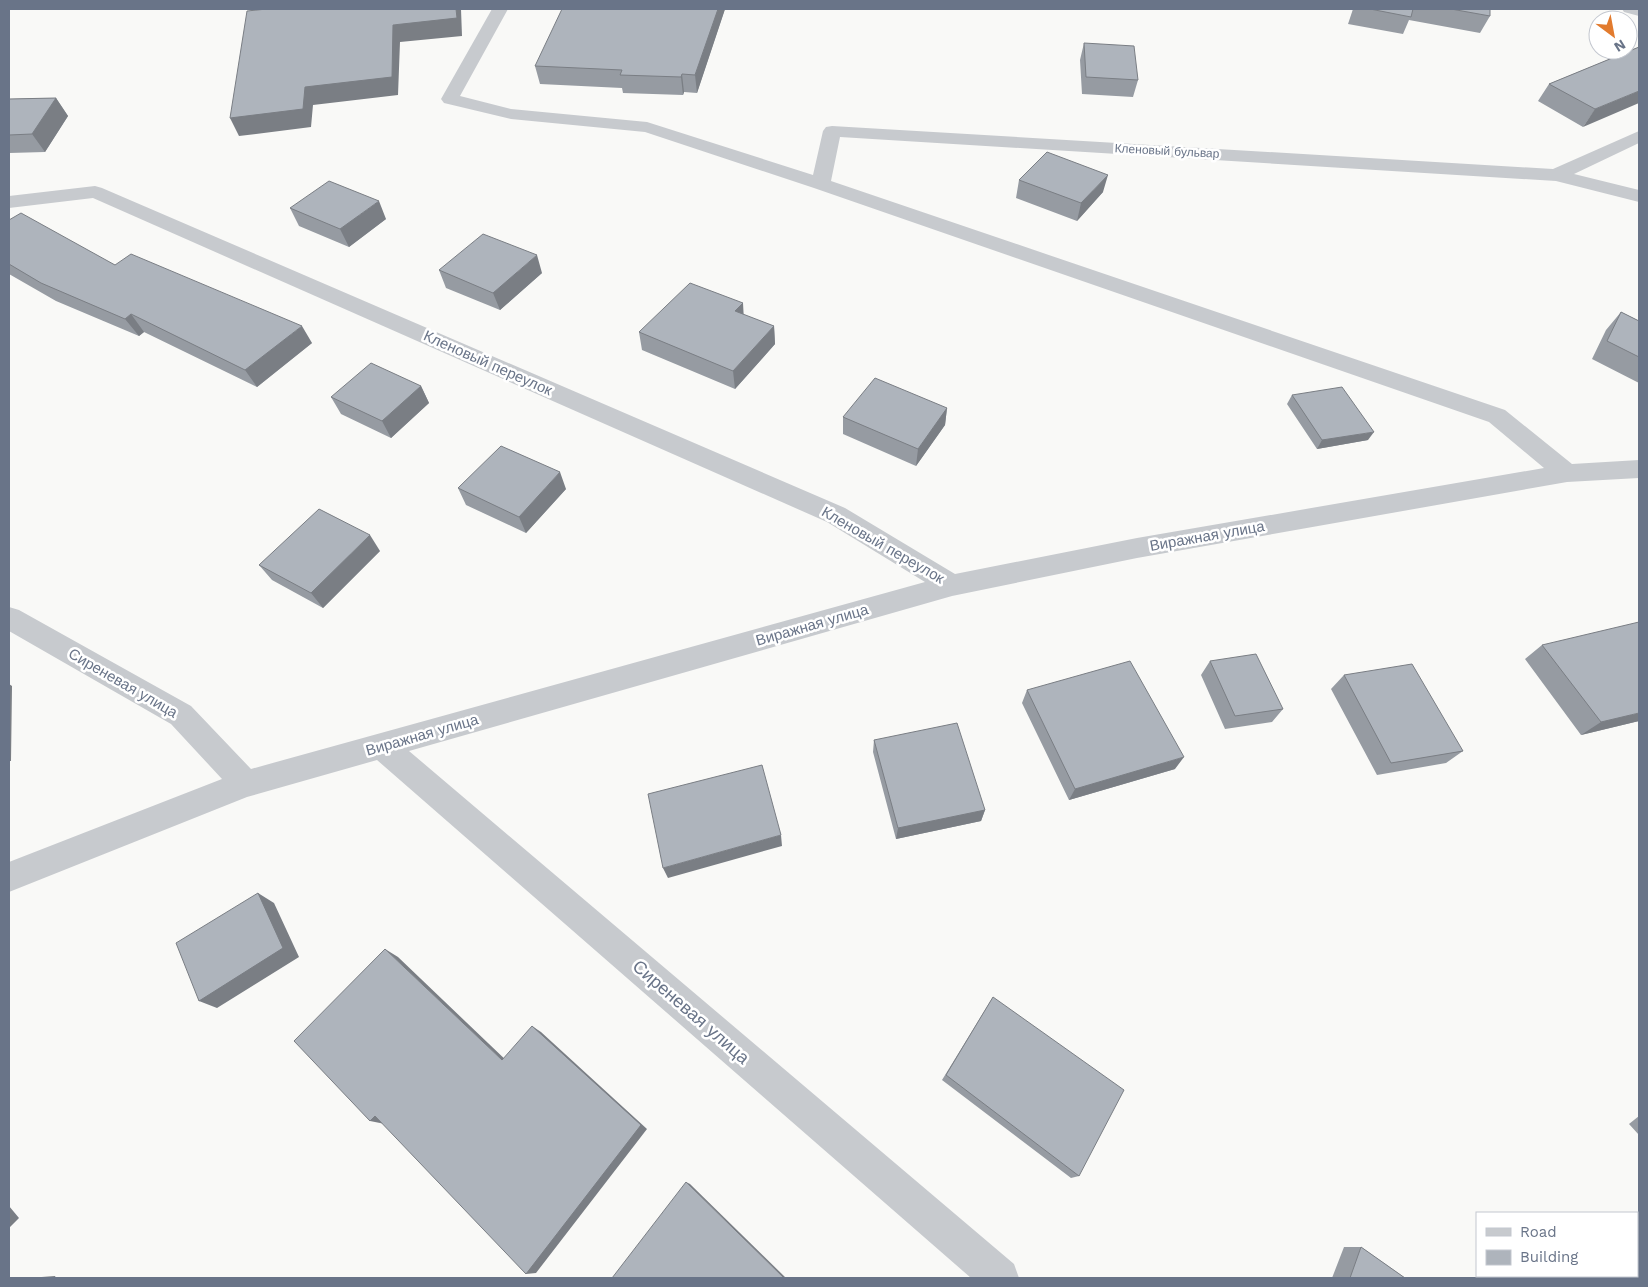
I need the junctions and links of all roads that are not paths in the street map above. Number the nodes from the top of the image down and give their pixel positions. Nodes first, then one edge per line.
1 (500, 9) edge
2 (1630, 9) edge
3 (1639, 11) edge
4 (1639, 136) edge
5 (1556, 175) junction
6 (821, 184) junction
7 (1639, 196) edge
8 (9, 202) edge
9 (1639, 469) edge
10 (1567, 473) junction
11 (952, 585) junction
12 (9, 618) edge
13 (382, 746) junction
14 (246, 784) junction
15 (9, 877) edge
16 (1000, 1278) edge

1 - 6 street
2 - 3 street
4 - 5 street
5 - 6 street, Кленовый бульвар
5 - 7 street
6 - 10 street
8 - 11 street, Кленовый переулок
9 - 10 street, Виражная улица
10 - 11 street, Виражная улица
11 - 13 street, Виражная улица
12 - 14 street, Сиреневая улица
13 - 14 street, Виражная улица
13 - 16 street, Сиреневая улица
14 - 15 street, Виражная улица

